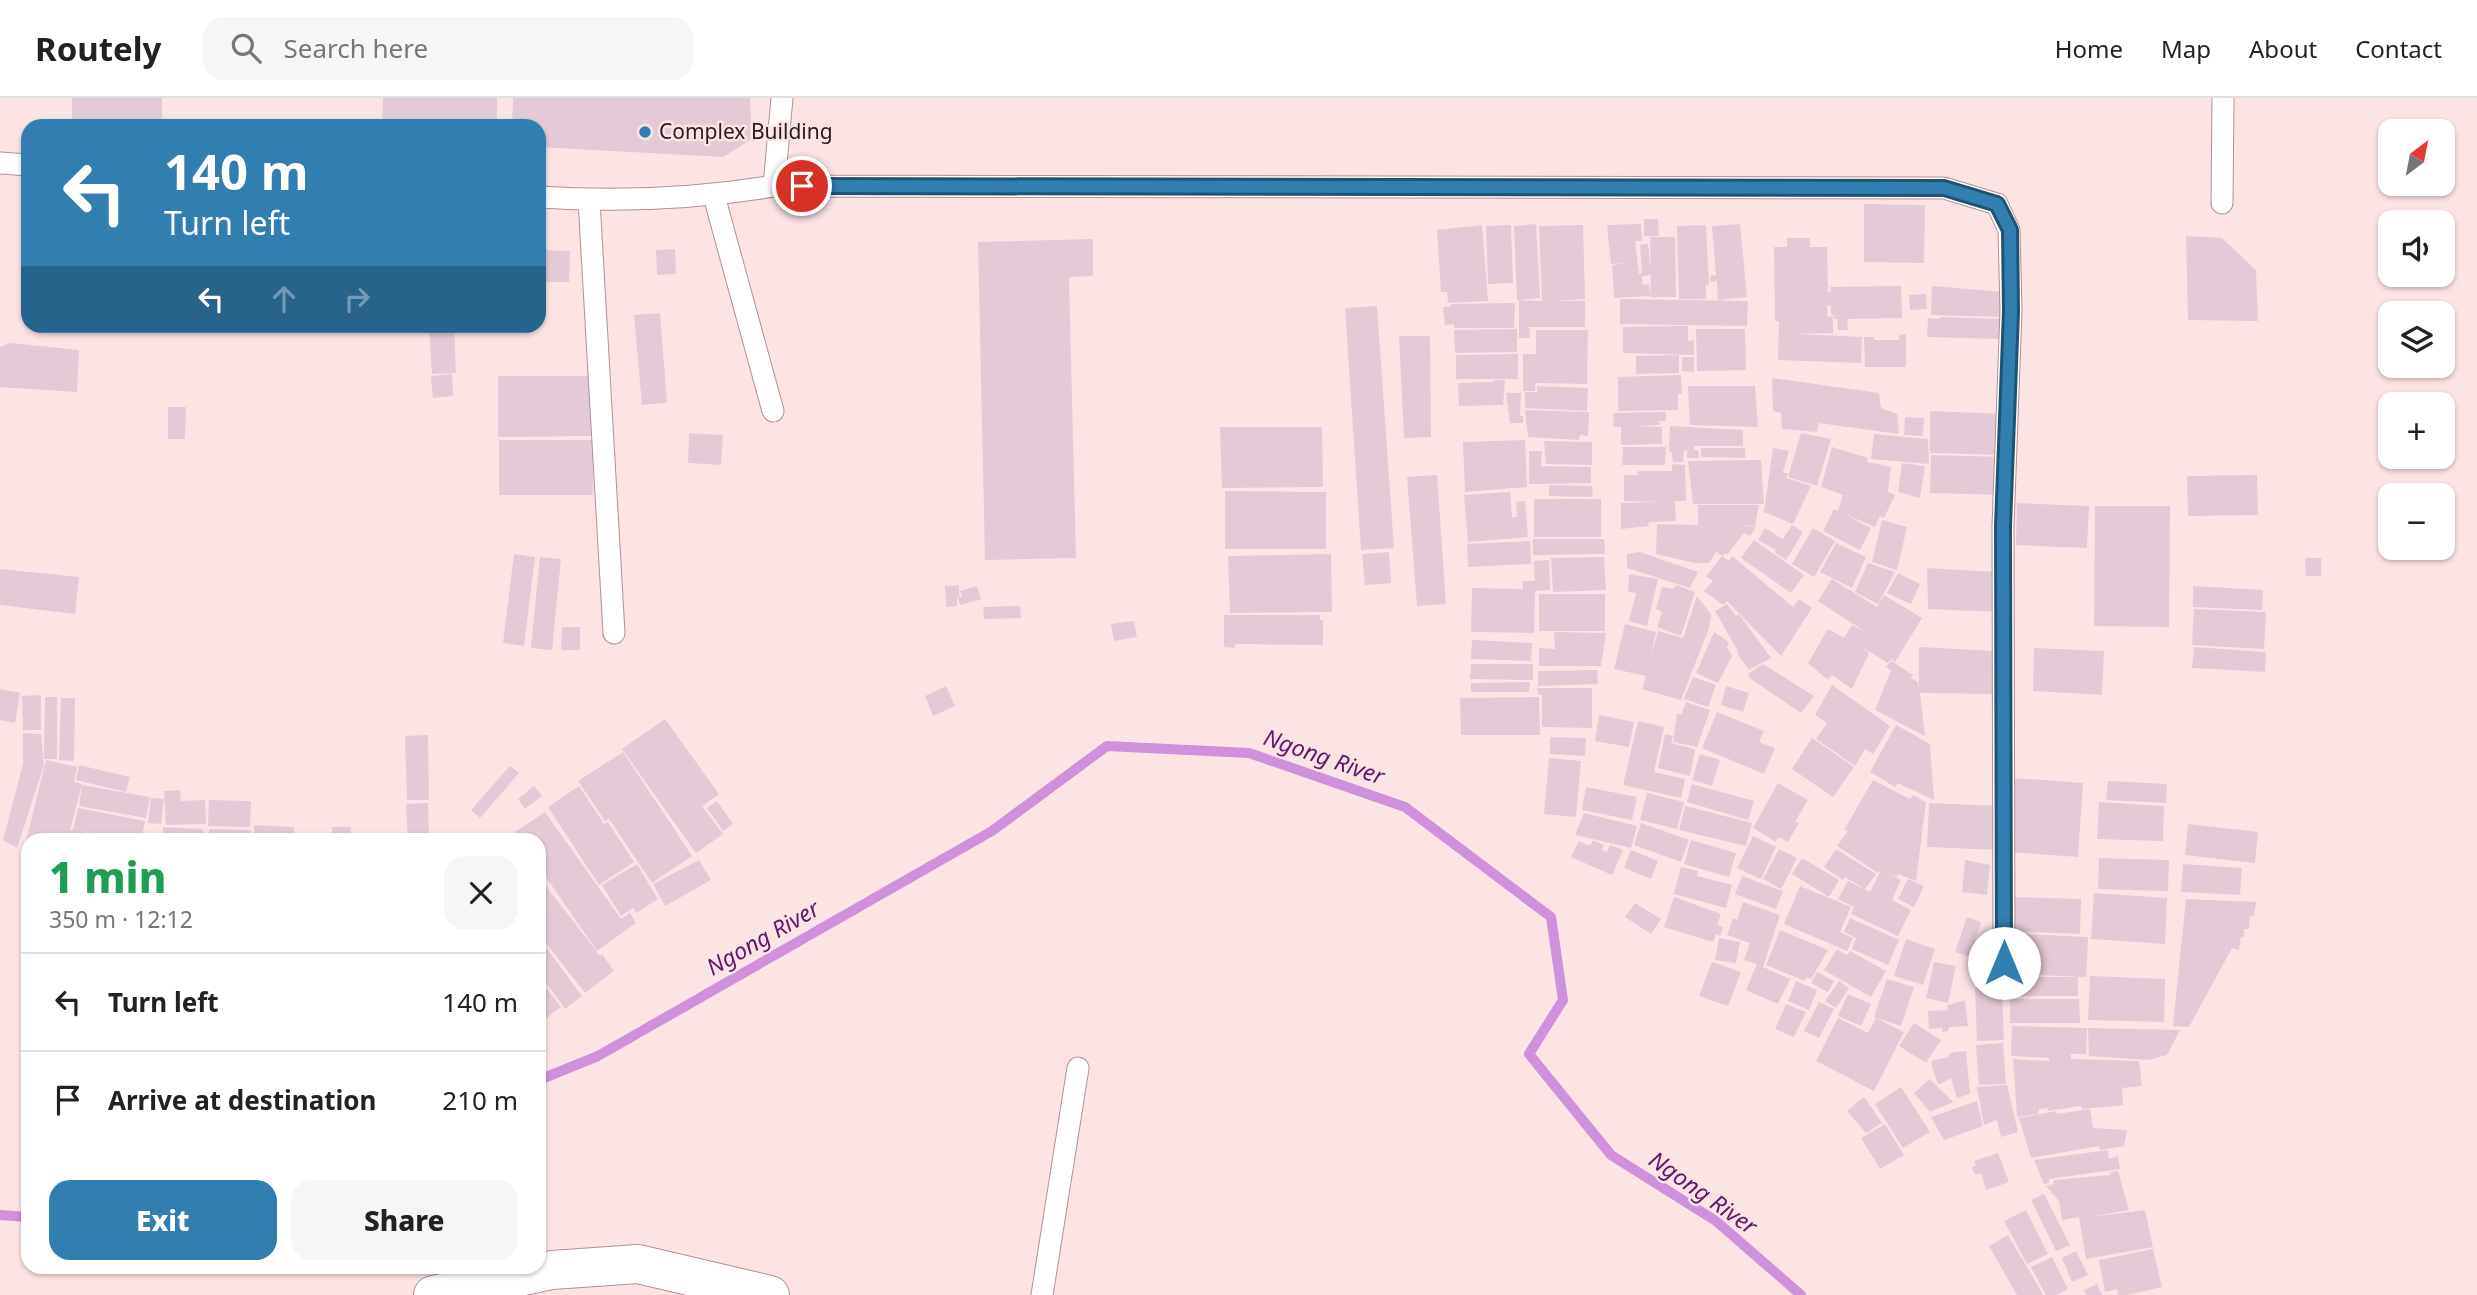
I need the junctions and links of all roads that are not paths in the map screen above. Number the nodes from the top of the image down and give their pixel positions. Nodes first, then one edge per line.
1 (782, 98) edge
2 (2223, 98) edge
3 (0, 163) edge
4 (21, 164) edge
5 (774, 186) junction
6 (713, 196) junction
7 (546, 197) edge
8 (589, 200) junction
9 (2222, 203) dead end
10 (773, 411) dead end
11 (614, 633) dead end
12 (2004, 963) dead end
13 (1078, 1068) dead end
14 (546, 1271) edge
15 (533, 1274) edge
16 (433, 1295) edge
17 (770, 1295) edge
18 (1042, 1295) edge

1 - 5 lane
2 - 9 lane
3 - 4 lane
5 - 6 lane
5 - 12 lane
6 - 8 lane
6 - 10 lane
7 - 8 lane
8 - 11 lane
13 - 18 lane
14 - 17 street
15 - 16 street

